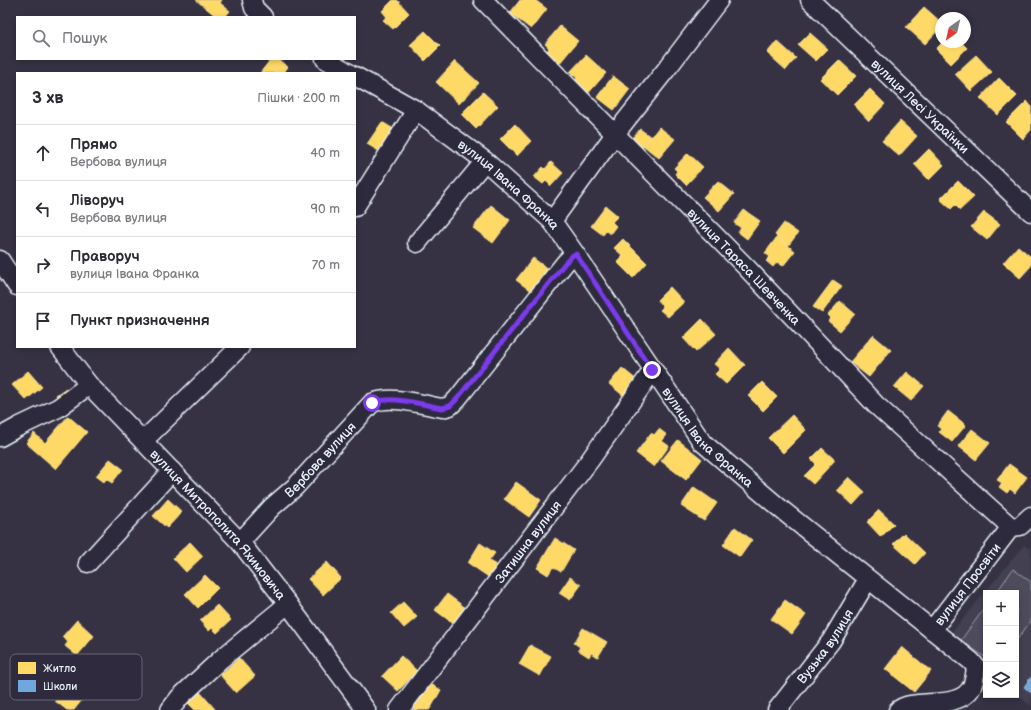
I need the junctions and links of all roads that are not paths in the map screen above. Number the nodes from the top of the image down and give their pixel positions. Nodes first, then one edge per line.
1 (252, 0) edge
2 (483, 0) edge
3 (719, 0) edge
4 (810, 0) edge
5 (261, 16) edge
6 (327, 60) edge
7 (347, 72) edge
8 (356, 77) edge
9 (416, 110) junction
10 (615, 134) junction
11 (485, 161) junction
12 (356, 205) edge
13 (1031, 212) edge
14 (552, 221) junction
15 (417, 243) dead end
16 (576, 254) junction
17 (0, 260) edge
18 (16, 284) edge
19 (61, 348) edge
20 (239, 348) edge
21 (652, 370) junction
22 (89, 385) junction
23 (0, 437) edge
24 (143, 441) junction
25 (172, 471) junction
26 (1031, 516) edge
27 (1011, 527) junction
28 (240, 542) junction
29 (88, 563) dead end
30 (868, 580) junction
31 (288, 604) junction
32 (932, 630) junction
33 (170, 710) edge
34 (366, 710) edge
35 (399, 710) edge
36 (777, 710) edge
37 (898, 710) edge

1 - 5 street
2 - 10 street, вулиця Тараса Шевченка
3 - 10 street
4 - 13 street, вулиця Лесі Українки
6 - 7 street
8 - 9 street, вулиця Івана Франка
9 - 11 street, вулиця Івана Франка
9 - 12 street
10 - 14 street
10 - 27 street, вулиця Тараса Шевченка
11 - 14 street, вулиця Івана Франка
11 - 15 street
14 - 16 street, вулиця Івана Франка
16 - 21 street, вулиця Івана Франка
16 - 28 street, Вербова вулиця
17 - 18 street
19 - 22 street, вулиця Митрополита Яхимовича
20 - 24 street
21 - 30 street, вулиця Івана Франка
21 - 35 street, Затишна вулиця
22 - 23 street
22 - 24 street, вулиця Митрополита Яхимовича
24 - 25 street, вулиця Митрополита Яхимовича
25 - 28 street, вулиця Митрополита Яхимовича
25 - 29 street
26 - 27 street, вулиця Просвіти
27 - 32 street, вулиця Просвіти
28 - 31 street, вулиця Митрополита Яхимовича
30 - 32 street, вулиця Івана Франка
30 - 36 street, Вузька вулиця
31 - 33 street
31 - 34 street, вулиця Митрополита Яхимовича
32 - 37 street, вулиця Просвіти

